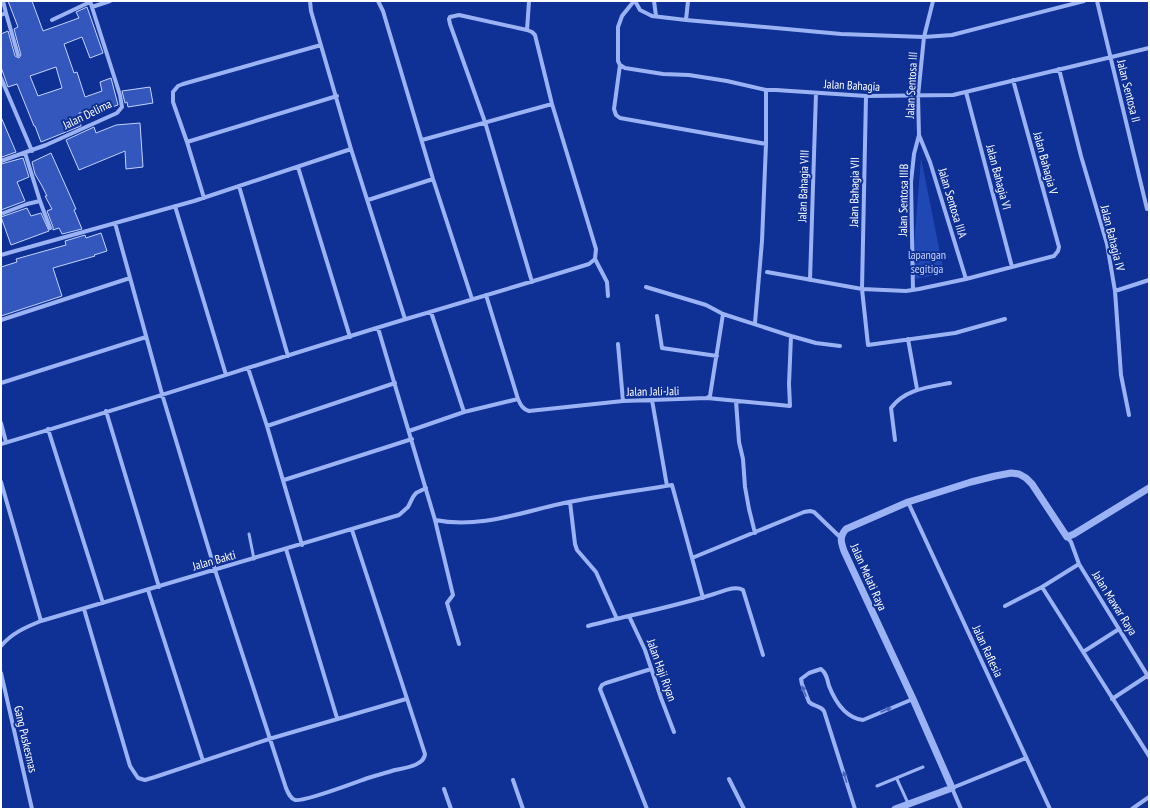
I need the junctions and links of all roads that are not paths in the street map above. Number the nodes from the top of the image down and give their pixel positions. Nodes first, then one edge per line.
1 (2, 1) edge
2 (110, 1) edge
3 (310, 1) edge
4 (378, 1) edge
5 (529, 1) edge
6 (635, 1) edge
7 (654, 1) edge
8 (688, 1) edge
9 (933, 1) edge
10 (1084, 1) edge
11 (1097, 1) edge
12 (90, 2) edge
13 (92, 7) junction
14 (6, 13) junction
15 (1, 15) edge
16 (656, 16) junction
17 (52, 20) dead end
18 (686, 20) junction
19 (527, 30) junction
20 (924, 37) junction
21 (321, 45) junction
22 (1149, 48) edge
23 (18, 55) dead end
24 (1110, 56) junction
25 (620, 65) junction
26 (1059, 69) junction
27 (1, 78) edge
28 (1013, 80) junction
29 (766, 90) junction
30 (966, 92) junction
31 (816, 93) junction
32 (337, 96) junction
33 (866, 96) junction
34 (918, 96) junction
35 (552, 104) junction
36 (485, 122) junction
37 (919, 134) junction
38 (422, 140) junction
39 (187, 142) junction
40 (766, 144) junction
41 (351, 149) junction
42 (32, 151) junction
43 (25, 153) junction
44 (1, 161) edge
45 (298, 167) junction
46 (433, 179) junction
47 (239, 186) junction
48 (204, 198) junction
49 (368, 200) junction
50 (40, 202) junction
51 (175, 206) junction
52 (1147, 209) dead end
53 (1, 214) edge
54 (115, 223) junction
55 (50, 228) dead end
56 (1, 255) edge
57 (595, 259) junction
58 (1012, 267) junction
59 (767, 272) dead end
60 (130, 278) junction
61 (966, 279) junction
62 (810, 280) junction
63 (1149, 280) edge
64 (532, 282) junction
65 (646, 287) dead end
66 (862, 289) junction
67 (912, 290) junction
68 (1115, 291) junction
69 (486, 295) junction
70 (608, 296) dead end
71 (472, 299) junction
72 (431, 312) junction
73 (723, 314) junction
74 (657, 316) dead end
75 (405, 319) junction
76 (1005, 319) dead end
77 (1, 320) edge
78 (755, 323) junction
79 (378, 328) junction
80 (791, 336) junction
81 (146, 337) junction
82 (350, 337) junction
83 (908, 339) junction
84 (618, 344) dead end
85 (840, 346) dead end
86 (288, 356) junction
87 (717, 356) junction
88 (248, 368) junction
89 (226, 375) junction
90 (395, 382) junction
91 (1, 383) edge
92 (950, 383) dead end
93 (917, 389) junction
94 (162, 394) junction
95 (707, 398) junction
96 (518, 399) junction
97 (652, 400) junction
98 (623, 401) junction
99 (736, 401) junction
100 (106, 411) junction
101 (464, 412) junction
102 (1129, 415) dead end
103 (1, 423) edge
104 (267, 426) junction
105 (48, 429) junction
106 (409, 431) junction
107 (412, 439) junction
108 (895, 440) dead end
109 (6, 442) junction
110 (1, 444) edge
111 (284, 480) junction
112 (1, 482) edge
113 (667, 486) junction
114 (426, 488) junction
115 (1149, 488) edge
116 (570, 502) junction
117 (908, 502) junction
118 (436, 520) junction
119 (352, 530) junction
120 (755, 533) junction
121 (248, 534) dead end
122 (1067, 537) junction
123 (841, 538) junction
124 (302, 545) junction
125 (286, 550) junction
126 (692, 558) junction
127 (254, 559) junction
128 (1079, 564) junction
129 (215, 570) junction
130 (159, 587) junction
131 (1042, 587) junction
132 (148, 590) junction
133 (702, 598) junction
134 (103, 603) junction
135 (1005, 606) dead end
136 (84, 609) junction
137 (629, 616) junction
138 (617, 619) junction
139 (41, 621) junction
140 (588, 626) dead end
141 (1119, 629) junction
142 (459, 644) dead end
143 (1, 646) edge
144 (1083, 652) junction
145 (762, 655) dead end
146 (652, 669) junction
147 (1, 673) edge
148 (1148, 677) edge
149 (406, 699) junction
150 (913, 699) junction
151 (1112, 699) junction
152 (338, 718) junction
153 (674, 732) dead end
154 (269, 739) junction
155 (1149, 756) edge
156 (1026, 758) junction
157 (203, 761) junction
158 (923, 767) dead end
159 (729, 779) dead end
160 (896, 779) junction
161 (513, 780) dead end
162 (877, 786) dead end
163 (952, 788) junction
164 (444, 789) dead end
165 (1149, 797) edge
166 (909, 805) junction
167 (32, 809) edge
168 (451, 809) edge
169 (523, 809) edge
170 (647, 809) edge
171 (744, 809) edge
172 (855, 809) edge
173 (895, 809) edge
174 (961, 809) edge
175 (1050, 809) edge
176 (1132, 809) edge

1 - 14 street
2 - 13 street
3 - 21 street
4 - 38 street
5 - 19 street
6 - 16 street
6 - 25 street
7 - 16 street
8 - 18 street
9 - 20 street, Jalan Sentosa III
10 - 20 street
11 - 24 street, Jalan Sentosa II
12 - 13 street, Jalan Delima
12 - 17 street
13 - 42 street, Jalan Delima
14 - 15 street
14 - 23 street
16 - 18 street
18 - 20 street
19 - 35 street
19 - 36 street
20 - 34 street, Jalan Sentosa III
21 - 32 street
21 - 39 street
22 - 24 street, Jalan Bahagia
24 - 26 street, Jalan Bahagia
24 - 52 street, Jalan Sentosa II
25 - 29 street, Jalan Bahagia
25 - 40 street
26 - 28 street, Jalan Bahagia
26 - 68 street, Jalan Bahagia IV
27 - 42 street
28 - 30 street, Jalan Bahagia
28 - 58 street, Jalan Bahagia V
29 - 31 street, Jalan Bahagia
29 - 40 street
30 - 34 street, Jalan Bahagia
30 - 58 street, Jalan Bahagia VI
31 - 33 street, Jalan Bahagia
31 - 62 street, Jalan Bahagia VIII
32 - 39 street
32 - 41 street
33 - 34 street, Jalan Bahagia
33 - 66 street, Jalan Bahagia VII
34 - 37 street, Jalan Sentosa III
35 - 36 street
35 - 57 street
36 - 38 street
36 - 64 street
37 - 61 street, Jalan Sentosa IIIA
37 - 67 street, Jalan Sentosa IIIB
38 - 46 street
39 - 48 street
40 - 78 street
41 - 45 street
41 - 49 street
42 - 43 street, Jalan Delima
43 - 44 street, Jalan Delima
43 - 50 street
45 - 47 street
45 - 82 street
46 - 49 street
46 - 71 street
47 - 48 street
47 - 86 street
48 - 51 street
49 - 75 street
50 - 53 street
50 - 55 street
51 - 54 street
51 - 89 street
54 - 56 street
54 - 60 street
57 - 64 street
57 - 70 street
58 - 61 street
59 - 62 street
60 - 77 street
60 - 81 street
61 - 67 street
62 - 66 street
63 - 68 street
64 - 69 street
65 - 73 street
66 - 67 street
66 - 83 street, Jalan Bahagia VII
68 - 102 street, Jalan Bahagia IV
69 - 71 street
69 - 96 street
71 - 72 street
72 - 75 street
72 - 101 street
73 - 78 street
73 - 87 street
74 - 87 street
75 - 79 street
76 - 83 street
78 - 80 street
79 - 82 street
79 - 90 street
80 - 85 street
80 - 99 street, Jalan Jali-Jali
81 - 91 street
81 - 94 street
82 - 86 street
83 - 93 street
84 - 98 street
86 - 88 street
87 - 95 street
88 - 89 street
88 - 104 street
89 - 94 street
90 - 104 street
90 - 106 street
92 - 93 street
93 - 108 street
94 - 100 street
94 - 129 street
95 - 97 street, Jalan Jali-Jali
95 - 99 street, Jalan Jali-Jali
96 - 98 street, Jalan Jali-Jali
96 - 101 street
97 - 98 street, Jalan Jali-Jali
97 - 113 street
99 - 120 street
100 - 105 street
100 - 130 street
101 - 106 street
103 - 109 street
104 - 111 street
105 - 109 street
105 - 134 street
106 - 107 street
107 - 111 street
107 - 114 street
109 - 110 street
111 - 124 street
112 - 139 street
113 - 116 street
113 - 126 street
114 - 118 street
114 - 119 street, Jalan Bakti
115 - 122 street
116 - 118 street
116 - 138 street
117 - 122 street, Jalan Melati Raya
117 - 123 street, Jalan Melati Raya
117 - 156 street, Jalan Raflesia
118 - 142 street
119 - 124 street, Jalan Bakti
119 - 149 street
120 - 123 street
120 - 126 street
121 - 127 lane
122 - 128 street, Jalan Mawar Raya
123 - 150 street, Jalan Melati Raya
124 - 125 street, Jalan Bakti
125 - 127 street, Jalan Bakti
125 - 152 street
126 - 133 street
127 - 129 street, Jalan Bakti
128 - 131 street
128 - 141 street, Jalan Mawar Raya
129 - 130 street, Jalan Bakti
129 - 154 street
130 - 132 street, Jalan Bakti
131 - 135 street
131 - 144 street
132 - 134 street, Jalan Bakti
132 - 157 street
133 - 137 street
133 - 145 street
134 - 136 street, Jalan Bakti
136 - 139 street, Jalan Bakti
136 - 157 street
137 - 138 street
137 - 146 street, Jalan Haji Riyan
138 - 140 street
139 - 143 street, Jalan Bakti
141 - 144 street
141 - 148 street, Jalan Mawar Raya
144 - 151 street
146 - 153 street, Jalan Haji Riyan
146 - 170 street
147 - 167 street, Gang Puskesmas
148 - 151 street
149 - 152 street
149 - 154 street
150 - 163 street, Jalan Melati Raya
172 -> 150 street
151 - 155 street
152 - 154 street
154 - 157 street
156 - 163 street
156 - 175 street, Jalan Raflesia
158 - 160 lane
159 - 171 street
160 - 162 lane
160 - 166 lane
161 - 169 street
163 - 166 street
163 - 174 street, Jalan Melati Raya
164 - 168 street
165 - 176 street
166 - 173 street

